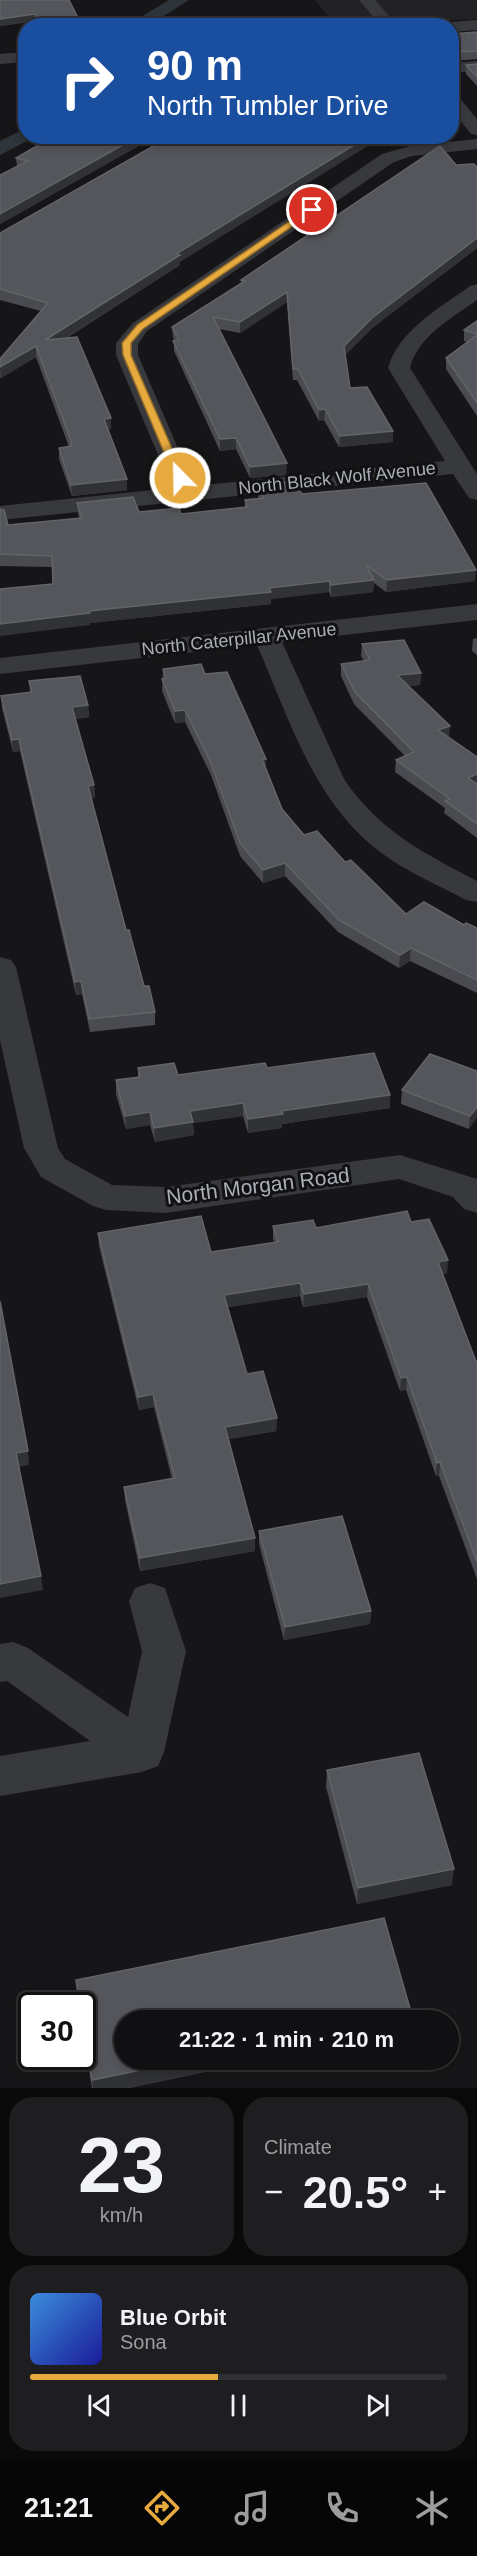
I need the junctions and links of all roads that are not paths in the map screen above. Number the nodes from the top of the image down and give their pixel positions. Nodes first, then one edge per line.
1 (367, 0) edge
2 (383, 18) edge
3 (477, 25) edge
4 (459, 26) edge
5 (18, 58) edge
6 (0, 59) edge
7 (477, 66) edge
8 (459, 67) edge
9 (459, 108) edge
10 (477, 130) edge
11 (477, 144) edge
12 (477, 290) edge
13 (460, 466) junction
14 (477, 493) edge
15 (186, 494) junction
16 (0, 513) edge
17 (477, 612) edge
18 (266, 636) junction
19 (0, 666) edge
20 (477, 893) edge
21 (0, 967) edge
22 (471, 1194) edge
23 (150, 1600) dead end
24 (0, 1663) edge
25 (142, 1752) junction
26 (0, 1776) edge

1 - 2 street
3 - 4 street
5 - 6 street
7 - 8 street
9 - 10 street
11 - 15 street
12 - 13 street
13 - 14 street
13 - 15 street, North Black Wolf Avenue
15 - 16 street, North Black Wolf Avenue
17 - 18 street, North Caterpillar Avenue
18 - 19 street, North Caterpillar Avenue
18 - 20 street
21 - 22 street, North Morgan Road
23 - 25 street
24 - 25 street
25 - 26 street

